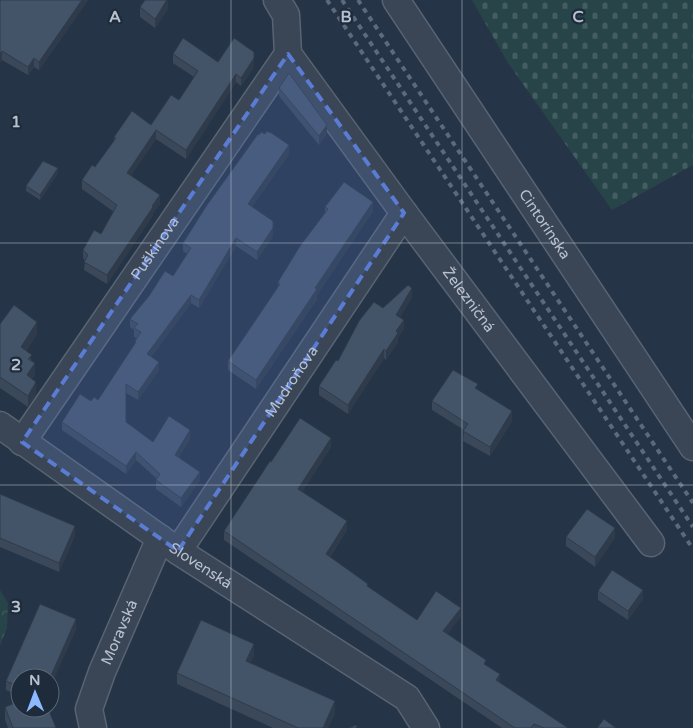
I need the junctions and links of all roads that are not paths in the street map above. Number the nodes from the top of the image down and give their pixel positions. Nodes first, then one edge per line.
1 (277, 0) edge
2 (396, 0) edge
3 (288, 54) junction
4 (404, 213) junction
5 (0, 425) edge
6 (22, 442) junction
7 (693, 447) edge
8 (651, 543) dead end
9 (169, 545) junction
10 (406, 698) junction
11 (93, 728) edge
12 (426, 728) edge
13 (446, 728) edge

1 - 3 street
2 - 7 street, Cintorínska
3 - 4 street, Železničná
3 - 6 street, Puškinova
4 - 8 street, Železničná
4 - 9 street, Mudroňova
5 - 6 street, Slovenská
6 - 9 street, Slovenská
9 - 10 street, Slovenská
9 - 11 street, Moravská
10 - 12 street, Slovenská
10 - 13 street, Slovenská

